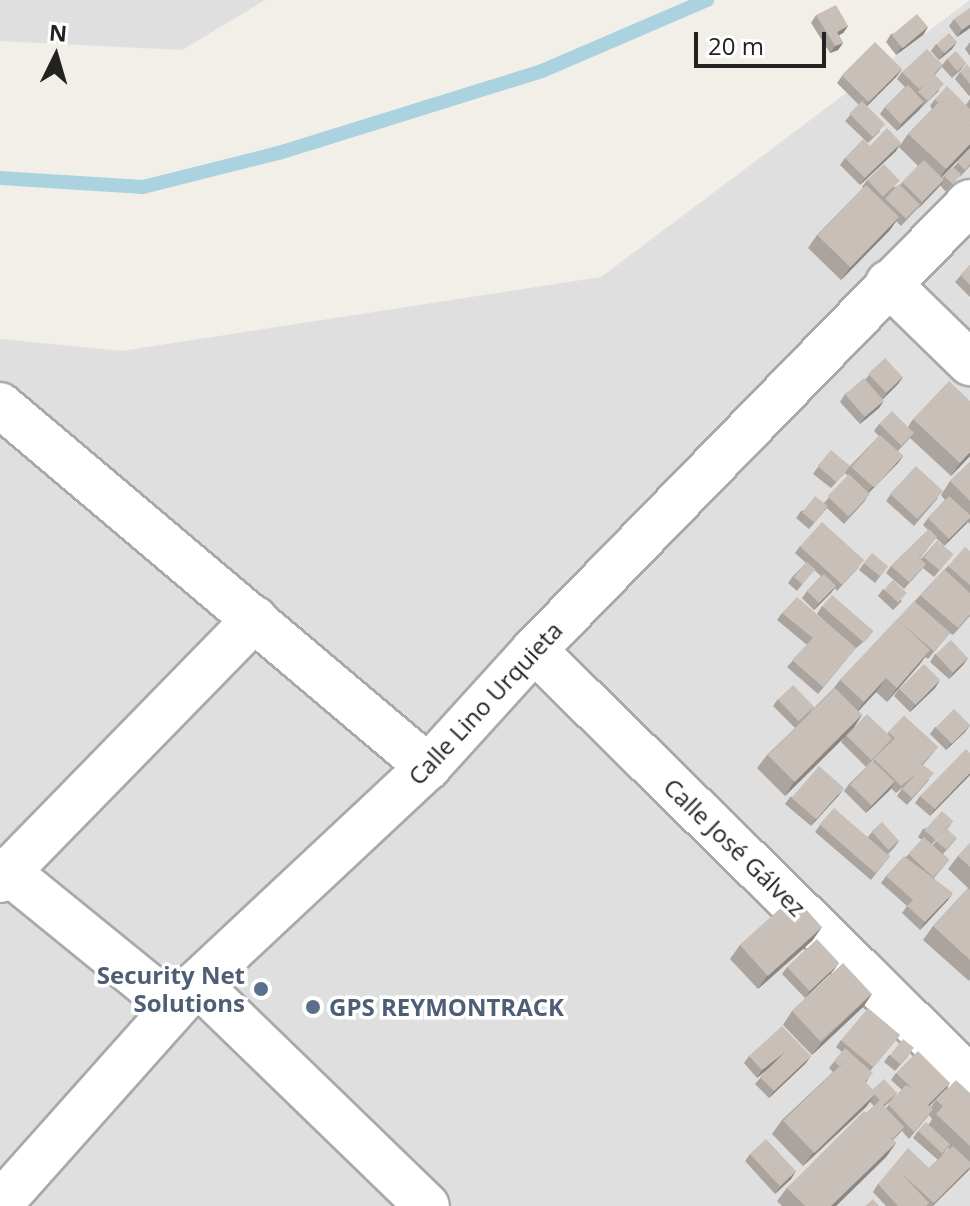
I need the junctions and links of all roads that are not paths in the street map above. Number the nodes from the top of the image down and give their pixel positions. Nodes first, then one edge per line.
1 (970, 202) edge
2 (888, 283) junction
3 (970, 363) edge
4 (0, 405) edge
5 (255, 619) junction
6 (534, 650) junction
7 (428, 767) junction
8 (4, 876) edge
9 (186, 995) junction
10 (970, 1078) edge
11 (0, 1204) edge
12 (427, 1206) edge

1 - 2 street, Calle Lino Urquieta
2 - 3 street
2 - 6 street, Calle Lino Urquieta
4 - 5 street
5 - 7 street
5 - 8 street
6 - 7 street, Calle Lino Urquieta
6 - 10 street, Calle José Gálvez
7 - 9 street, Calle Lino Urquieta
8 - 9 street
9 - 11 street, Calle Lino Urquieta
9 - 12 street

